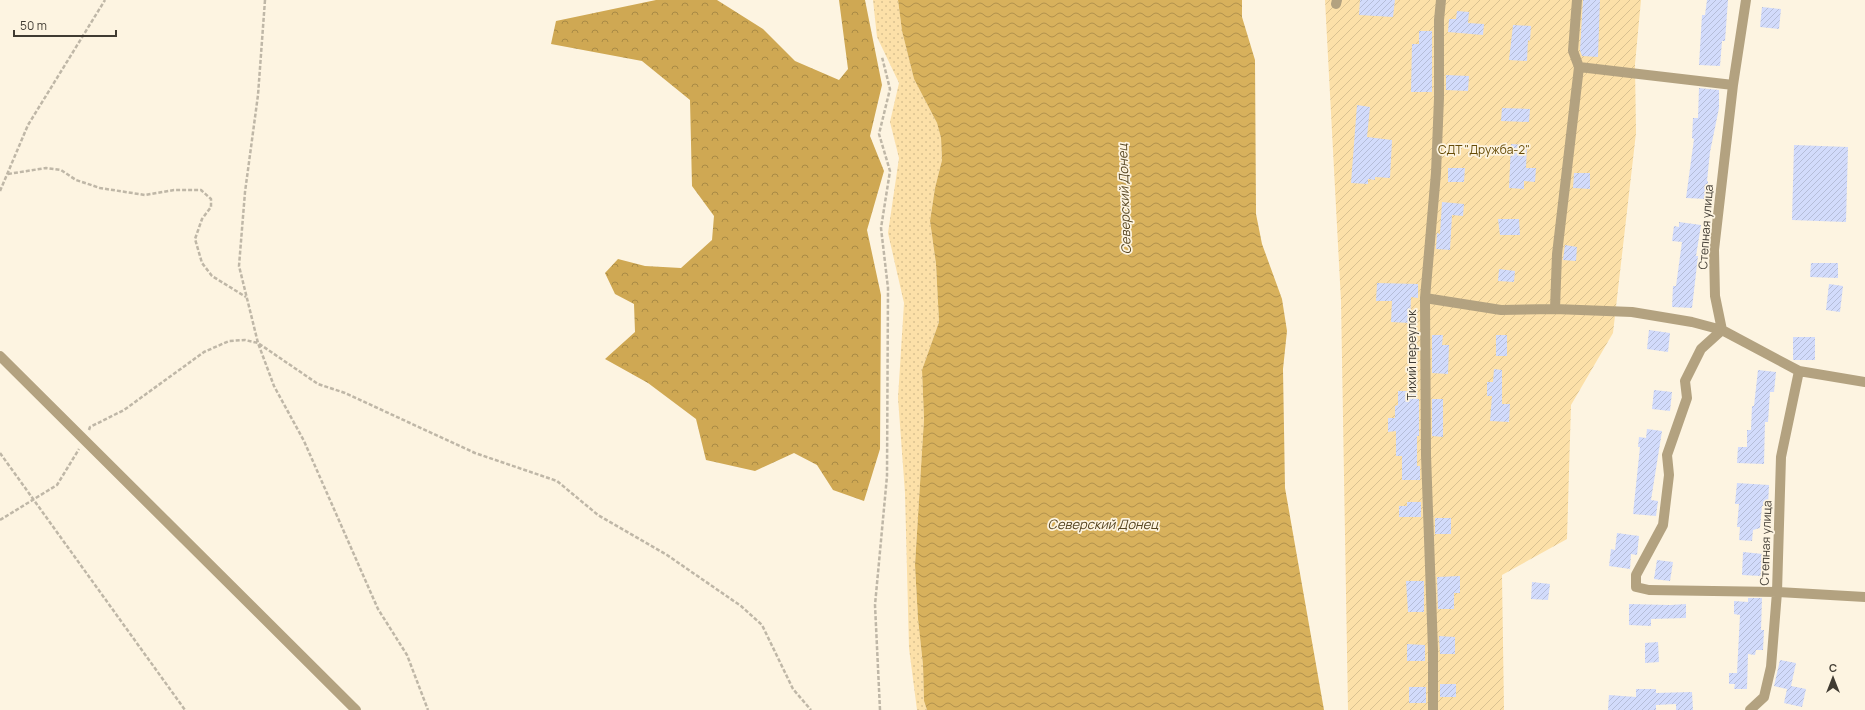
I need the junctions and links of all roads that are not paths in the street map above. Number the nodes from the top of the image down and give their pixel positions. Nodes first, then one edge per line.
1 (1441, 0) edge
2 (1577, 0) edge
3 (1746, 0) edge
4 (1579, 68) junction
5 (1733, 85) junction
6 (1425, 298) junction
7 (1555, 309) junction
8 (1722, 330) junction
9 (0, 356) edge
10 (1800, 371) junction
11 (1865, 382) edge
12 (1777, 592) junction
13 (1865, 597) edge
14 (356, 710) edge
15 (1433, 710) edge
16 (1750, 710) edge

1 - 6 street, Тихий переулок
2 - 4 street
3 - 5 street, Степная улица
4 - 5 street
4 - 7 street
5 - 8 street, Степная улица
6 - 7 street
6 - 15 street, Тихий переулок
7 - 8 street
8 - 10 street
8 - 12 street
9 - 14 street
10 - 11 street
10 - 12 street, Степная улица
12 - 13 street
12 - 16 street, Степная улица

